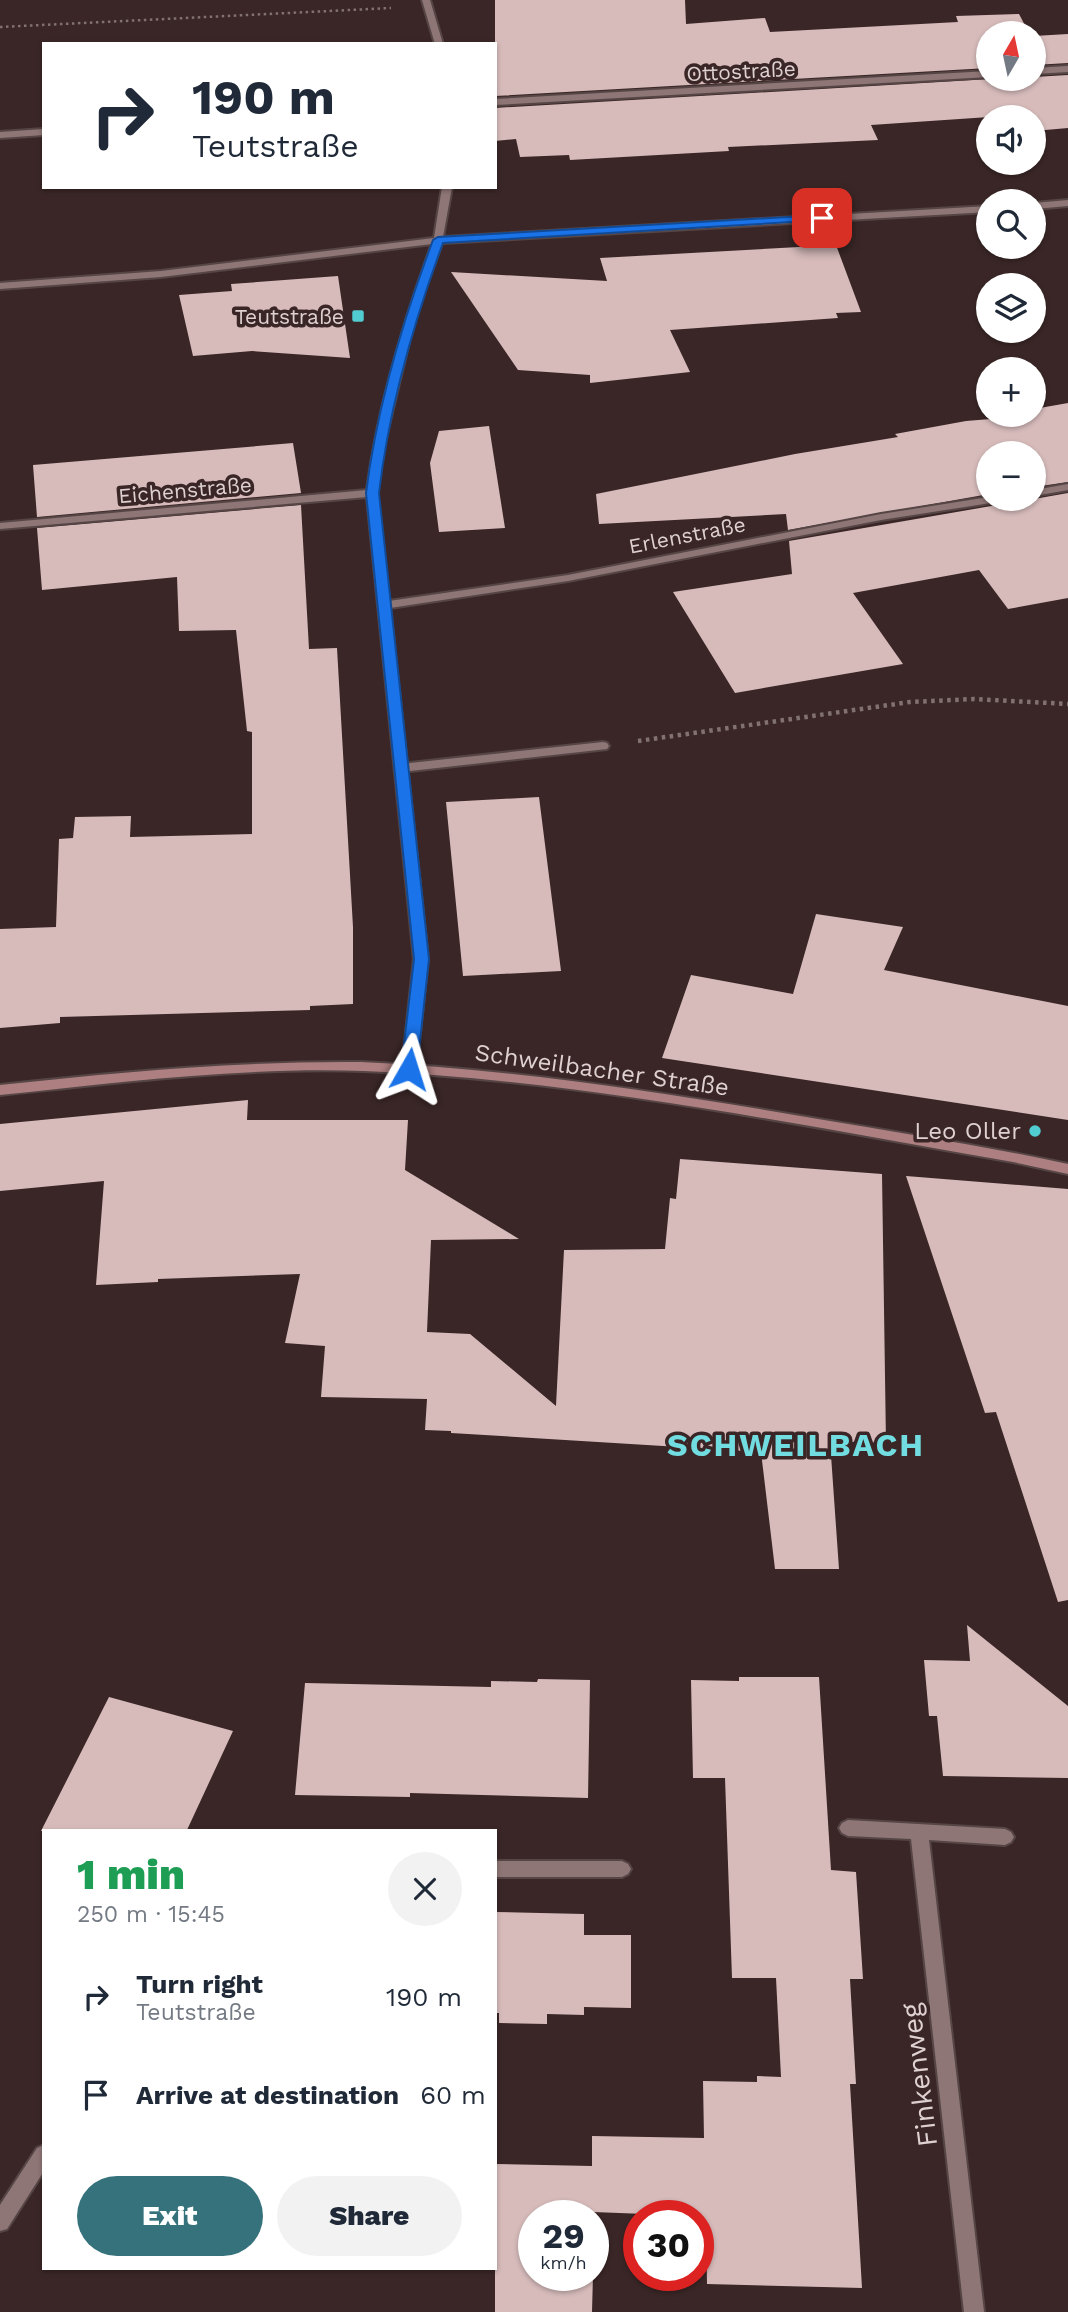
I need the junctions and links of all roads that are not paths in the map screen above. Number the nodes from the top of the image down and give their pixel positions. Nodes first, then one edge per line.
1 (427, 3) edge
2 (438, 42) edge
3 (1068, 69) edge
4 (1046, 70) edge
5 (976, 75) edge
6 (497, 102) edge
7 (42, 132) edge
8 (0, 135) edge
9 (447, 189) edge
10 (1068, 203) edge
11 (1046, 204) edge
12 (976, 210) edge
13 (438, 240) junction
14 (0, 286) edge
15 (1068, 487) edge
16 (1046, 491) edge
17 (372, 493) junction
18 (976, 502) edge
19 (0, 526) edge
20 (384, 605) junction
21 (603, 746) road end
22 (401, 768) junction
23 (409, 1069) junction
24 (0, 1090) edge
25 (1068, 1169) edge
26 (848, 1828) dead end
27 (919, 1832) junction
28 (1005, 1837) dead end
29 (497, 1869) edge
30 (622, 1870) dead end
31 (42, 2157) edge
32 (0, 2222) edge
33 (974, 2312) edge

1 - 2 street
3 - 4 street
5 - 6 street, Ottostraße
7 - 8 street
9 - 13 street
10 - 11 street
12 - 13 street
13 - 14 street
13 - 17 street
15 - 16 street
17 - 19 street, Eichenstraße
17 - 20 street
18 - 20 street, Erlenstraße
20 - 22 street
21 - 22 street
22 - 23 street
23 - 24 main road, Schweilbacher Straße
23 - 25 main road, Schweilbacher Straße
26 - 27 street
27 - 28 street
27 - 33 street, Finkenweg
29 - 30 street
31 - 32 street

